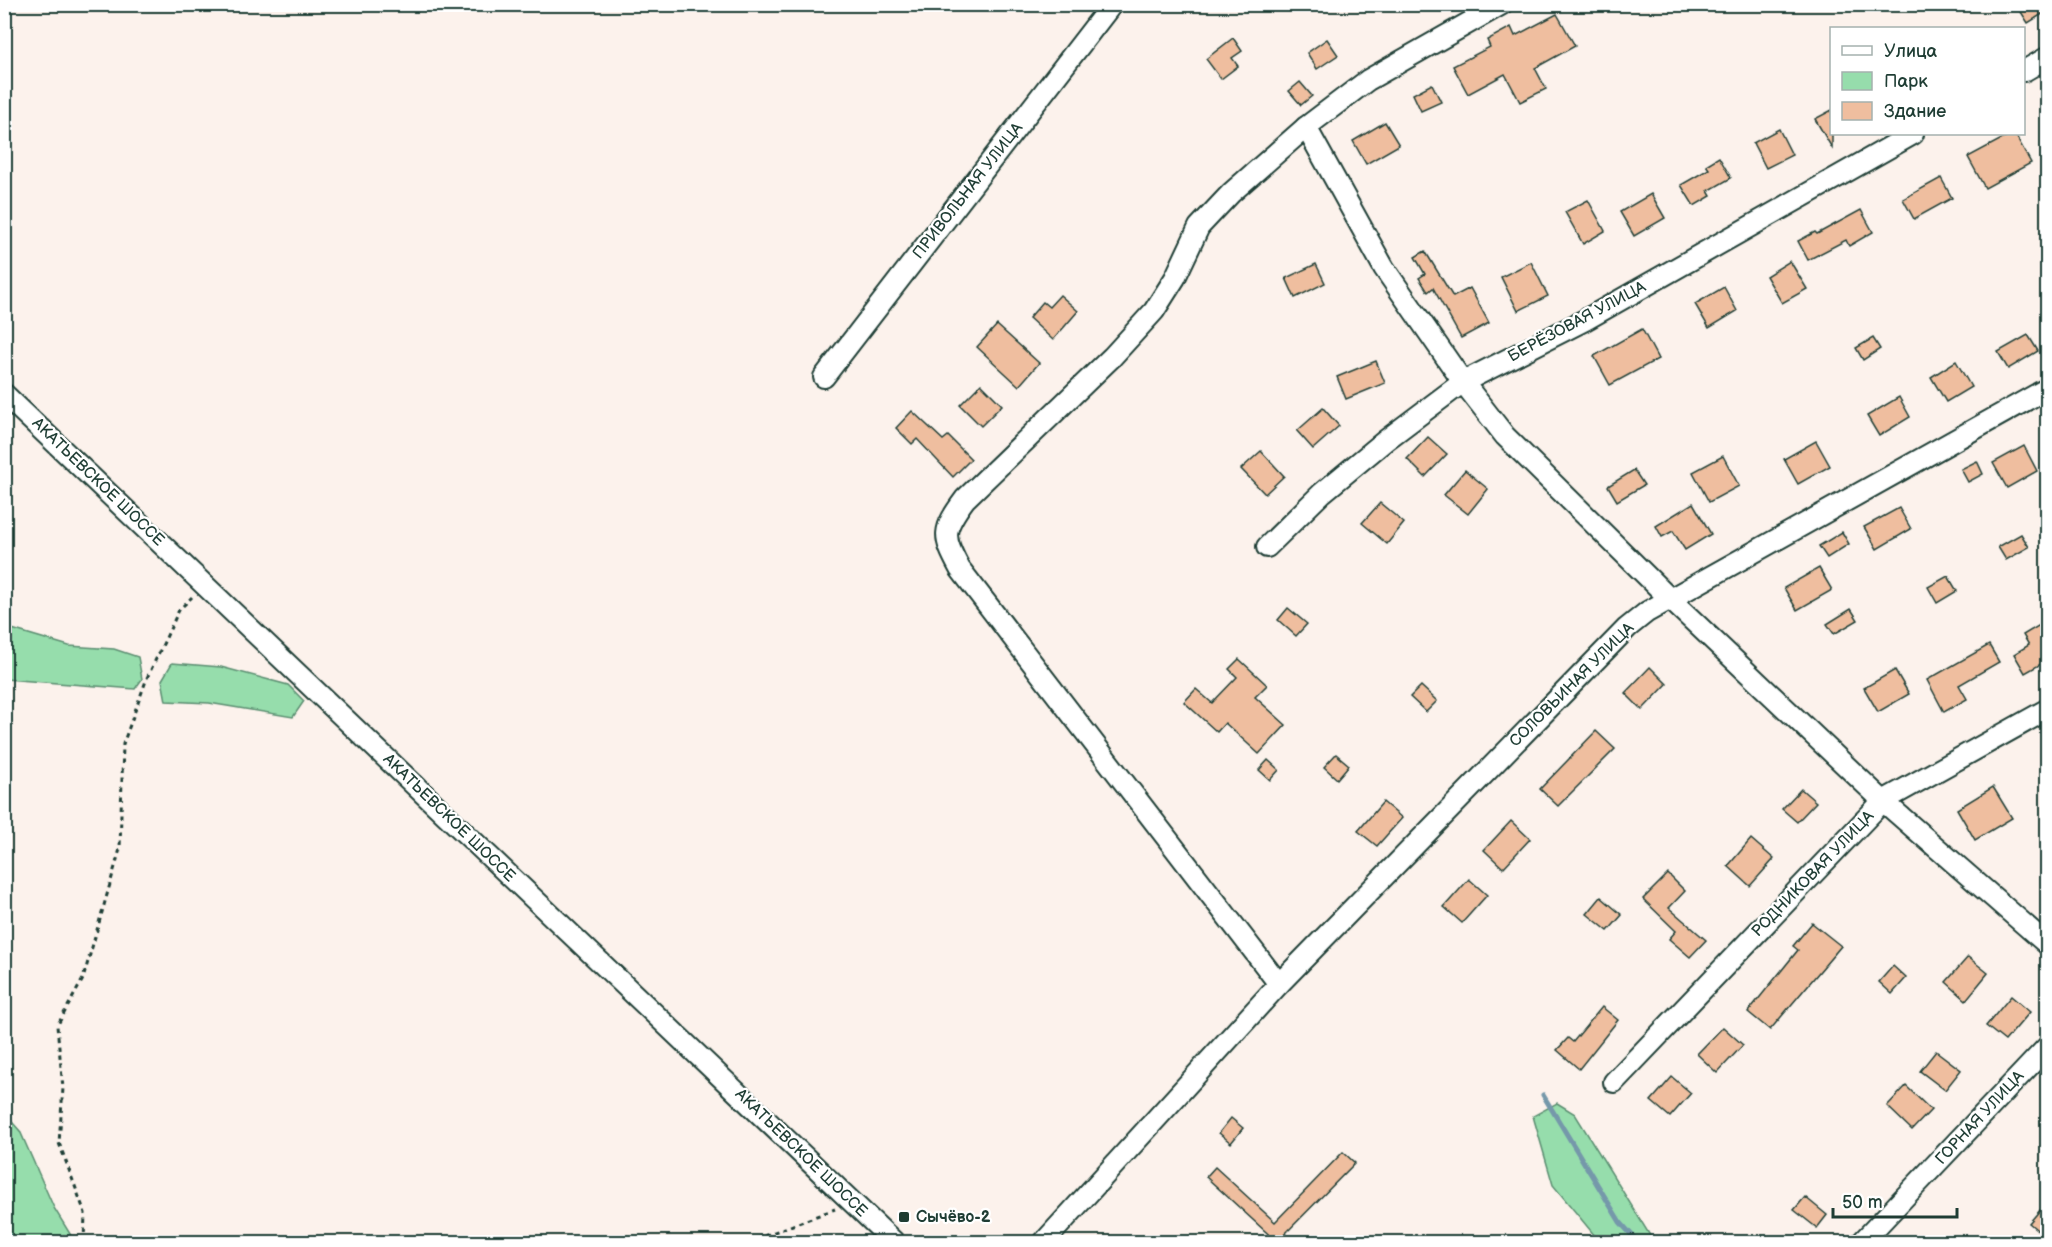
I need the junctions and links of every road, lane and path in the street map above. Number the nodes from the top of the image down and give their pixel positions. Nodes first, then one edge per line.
1 (1112, 4) edge
2 (1502, 4) edge
3 (2048, 57) edge
4 (2025, 70) edge
5 (1306, 127) junction
6 (1911, 135) edge
7 (824, 377) dead end
8 (1463, 382) junction
9 (2048, 388) edge
10 (4, 394) edge
11 (1267, 547) dead end
12 (204, 584) junction
13 (1670, 599) junction
14 (2048, 709) edge
15 (1883, 801) junction
16 (2048, 945) edge
17 (1279, 984) junction
18 (2048, 1046) edge
19 (1614, 1082) dead end
20 (853, 1203) junction
21 (84, 1242) edge
22 (748, 1242) edge
23 (894, 1242) edge
24 (1044, 1242) edge
25 (1862, 1242) edge

1 - 7 street, ПРИВОЛЬНАЯ УЛИЦА
2 - 5 street
3 - 4 street
5 - 8 street
5 - 17 street
6 - 8 street, БЕРЁЗОВАЯ УЛИЦА
8 - 11 street, БЕРЁЗОВАЯ УЛИЦА
8 - 13 street
9 - 13 street, СОЛОВЬИНАЯ УЛИЦА
10 - 12 street, АКАТЬЕВСКОЕ ШОССЕ
12 - 20 street, АКАТЬЕВСКОЕ ШОССЕ
12 - 21 path
13 - 15 street
13 - 17 street, СОЛОВЬИНАЯ УЛИЦА
14 - 15 street, РОДНИКОВАЯ УЛИЦА
15 - 16 street
15 - 19 street, РОДНИКОВАЯ УЛИЦА
17 - 24 street, СОЛОВЬИНАЯ УЛИЦА
18 - 25 street, ГОРНАЯ УЛИЦА
20 - 22 path
20 - 23 street, АКАТЬЕВСКОЕ ШОССЕ

